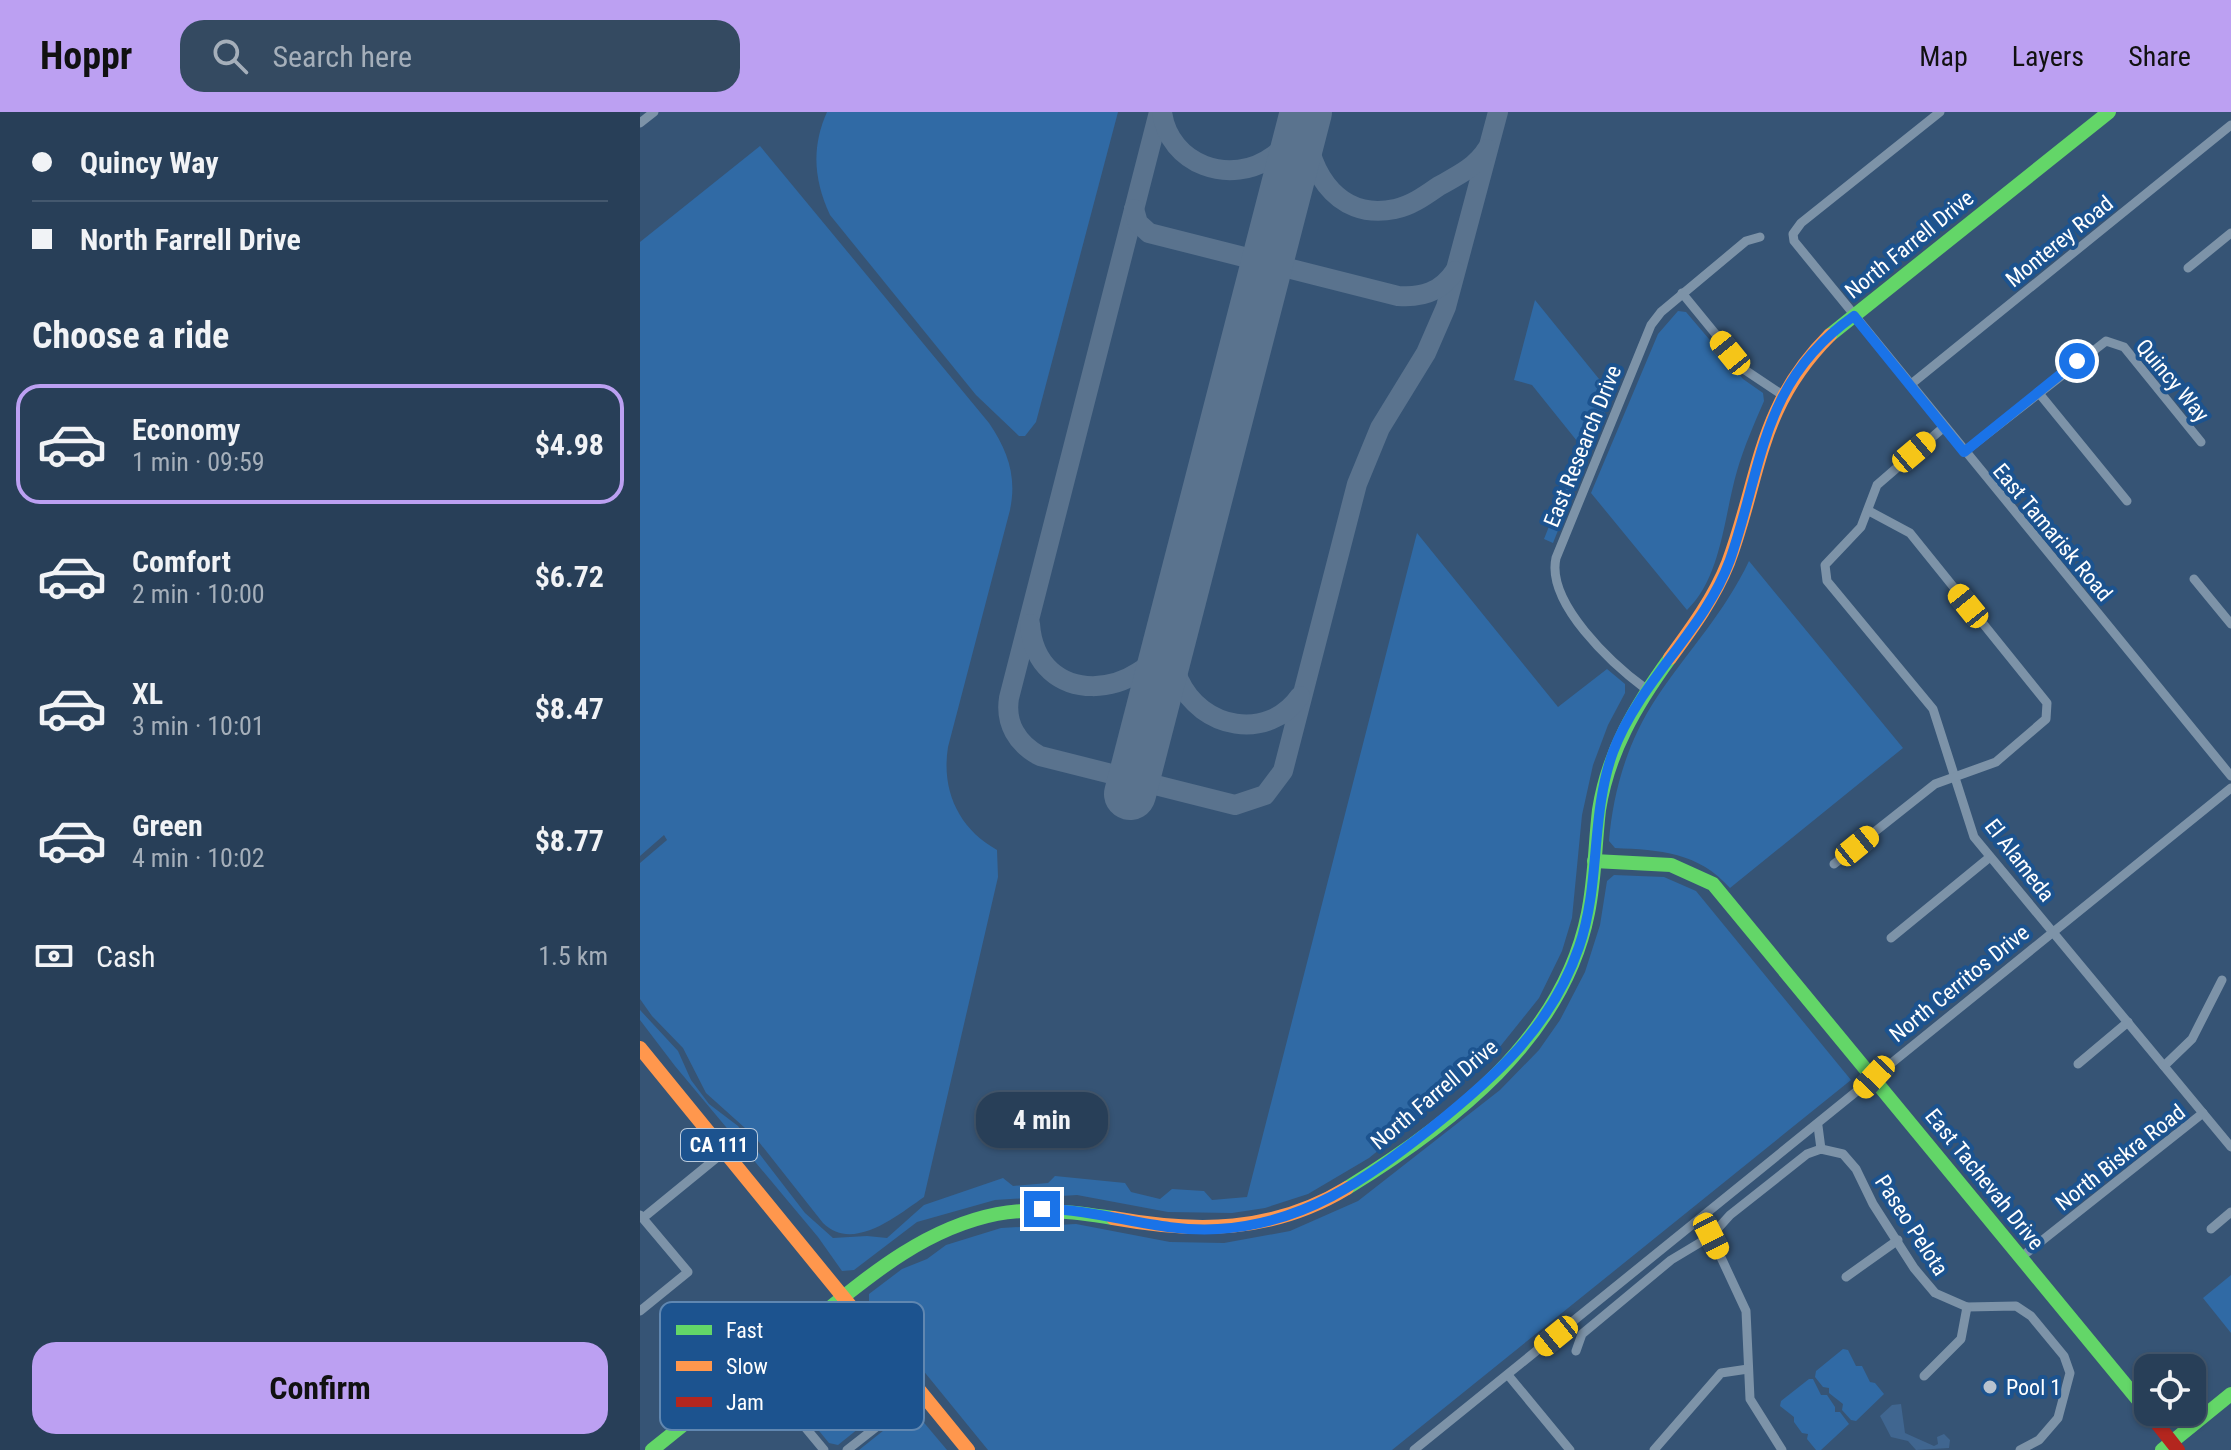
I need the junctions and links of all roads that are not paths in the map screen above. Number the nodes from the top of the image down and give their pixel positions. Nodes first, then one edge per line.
1 (654, 112) edge
2 (1940, 112) edge
3 (2109, 112) edge
4 (640, 123) edge
5 (2231, 125) edge
6 (2231, 233) edge
7 (1760, 237) dead end
8 (2188, 268) dead end
9 (1682, 293) junction
10 (1854, 316) junction
11 (1910, 385) junction
12 (2038, 392) junction
13 (1784, 396) junction
14 (1944, 427) junction
15 (2201, 442) dead end
16 (1964, 452) junction
17 (2127, 501) dead end
18 (1869, 511) junction
19 (2194, 579) dead end
20 (2231, 624) edge
21 (1646, 689) junction
22 (1956, 776) junction
23 (2231, 776) edge
24 (2231, 788) edge
25 (1990, 857) junction
26 (1594, 861) junction
27 (1834, 864) dead end
28 (2053, 931) junction
29 (1891, 938) dead end
30 (2222, 980) dead end
31 (2128, 1022) junction
32 (640, 1048) edge
33 (2078, 1064) dead end
34 (2164, 1066) junction
35 (1874, 1077) junction
36 (2203, 1113) junction
37 (1818, 1126) junction
38 (2231, 1147) edge
39 (1821, 1149) junction
40 (725, 1151) junction
41 (2231, 1212) edge
42 (641, 1216) edge
43 (2211, 1229) dead end
44 (1711, 1236) junction
45 (1898, 1240) junction
46 (2020, 1258) junction
47 (1846, 1277) dead end
48 (845, 1295) junction
49 (836, 1302) edge
50 (850, 1302) edge
51 (1967, 1307) junction
52 (640, 1311) edge
53 (1576, 1351) dead end
54 (1748, 1369) junction
55 (1508, 1375) junction
56 (1924, 1376) dead end
57 (2231, 1394) edge
58 (2134, 1395) edge
59 (924, 1396) edge
60 (2157, 1426) edge
61 (685, 1430) edge
62 (807, 1430) edge
63 (873, 1430) edge
64 (670, 1444) edge
65 (2171, 1447) edge
66 (652, 1450) edge
67 (824, 1450) edge
68 (847, 1450) edge
69 (968, 1450) edge
70 (1414, 1450) edge
71 (1570, 1450) edge
72 (1654, 1450) edge
73 (1782, 1450) edge
74 (2020, 1450) edge

1 - 4 street
2 - 10 street, East Tamarisk Road
3 - 10 street, North Farrell Drive
5 - 11 street, Monterey Road
6 - 8 street
7 - 9 street, East Research Drive
9 - 13 street
9 - 21 street, East Research Drive
10 - 11 street, East Tamarisk Road
10 - 13 street, North Farrell Drive
11 - 14 street, East Tamarisk Road
12 - 15 street, Quincy Way
12 - 16 street, Quincy Way
12 - 17 street
13 - 21 street, North Farrell Drive
14 - 16 street, East Tamarisk Road
14 - 18 street
16 - 23 street, East Tamarisk Road
18 - 22 street, El Alameda
18 - 22 street
19 - 20 street
21 - 26 street, North Farrell Drive
22 - 25 street, El Alameda
22 - 27 street
24 - 28 street, North Cerritos Drive
25 - 28 street, El Alameda
25 - 29 street
26 - 35 street, East Tachevah Drive
26 - 48 street, North Farrell Drive
28 - 31 street, El Alameda
28 - 35 street, North Cerritos Drive
30 - 34 street
31 - 33 street
31 - 34 street, El Alameda
32 - 40 street, CA 111
34 - 36 street, El Alameda
35 - 37 street, North Cerritos Drive
35 - 46 street, East Tachevah Drive
36 - 38 street, El Alameda
36 - 46 street, North Biskra Road
37 - 39 street
37 - 55 street, North Cerritos Drive
39 - 44 street
39 - 45 street, Paseo Pelota
40 - 42 street
40 - 48 street, CA 111
41 - 43 street
42 - 52 street
44 - 53 street
44 - 54 street
45 - 47 street
45 - 51 street, Paseo Pelota
46 - 58 street, East Tachevah Drive
48 - 49 street, North Farrell Drive
48 - 50 street, CA 111
51 - 56 street
51 - 74 street, Paseo Pelota
54 - 72 street
54 - 73 street
55 - 70 street, North Cerritos Drive
55 - 71 street
57 - 65 street
59 - 69 street, CA 111
60 - 65 street, East Tachevah Drive
61 - 64 street, North Farrell Drive
62 - 67 street
63 - 68 street
64 - 66 street, North Farrell Drive

